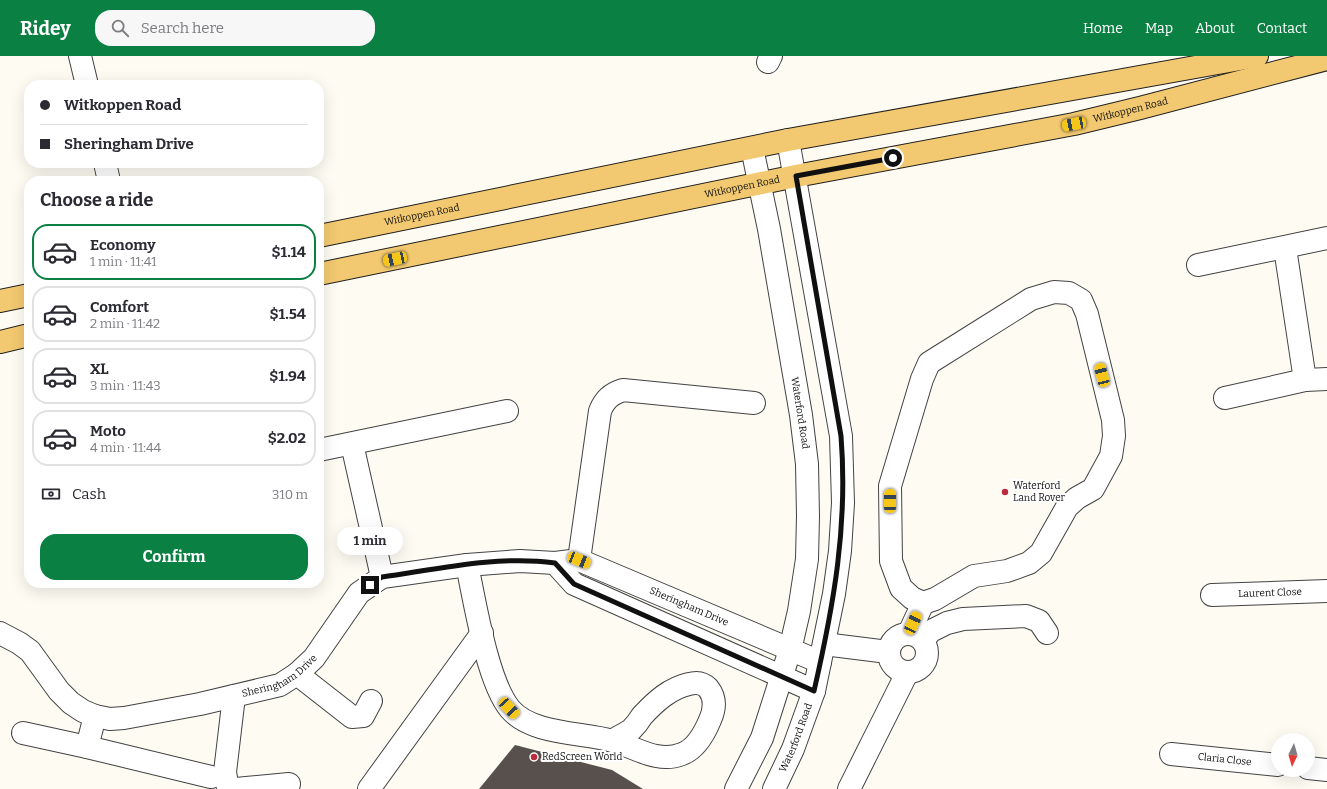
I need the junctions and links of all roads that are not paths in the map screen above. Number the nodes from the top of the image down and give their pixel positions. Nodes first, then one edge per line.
1 (80, 56) edge
2 (1257, 56) edge
3 (1327, 59) edge
4 (86, 80) edge
5 (788, 140) junction
6 (752, 148) junction
7 (796, 176) junction
8 (759, 184) junction
9 (324, 235) edge
10 (1327, 238) edge
11 (1286, 248) junction
12 (1198, 265) dead end
13 (324, 273) edge
14 (24, 296) edge
15 (0, 301) edge
16 (24, 336) edge
17 (0, 342) edge
18 (1327, 379) edge
19 (1305, 380) junction
20 (1225, 398) dead end
21 (754, 403) dead end
22 (507, 411) dead end
23 (352, 444) junction
24 (324, 449) edge
25 (579, 560) junction
26 (555, 563) junction
27 (467, 565) junction
28 (382, 577) junction
29 (1327, 591) edge
30 (1212, 595) dead end
31 (923, 602) junction
32 (1047, 632) dead end
33 (0, 633) edge
34 (482, 633) junction
35 (916, 636) junction
36 (790, 650) junction
37 (888, 652) junction
38 (822, 653) junction
39 (907, 673) junction
40 (297, 674) junction
41 (782, 677) junction
42 (814, 691) junction
43 (234, 696) junction
44 (371, 701) dead end
45 (95, 716) junction
46 (23, 733) dead end
47 (612, 741) dead end
48 (87, 747) junction
49 (1171, 754) dead end
50 (1271, 764) edge
51 (1315, 769) edge
52 (1327, 770) edge
53 (211, 777) dead end
54 (289, 784) dead end
55 (235, 789) edge
56 (369, 789) edge
57 (736, 789) edge
58 (774, 789) edge
59 (849, 789) edge

1 - 4 street
2 - 5 main road, Witkoppen Road
3 - 7 main road, Witkoppen Road
5 - 6 main road, Witkoppen Road
5 - 7 street, Waterford Road
6 - 8 street, Waterford Road
6 - 9 main road, Witkoppen Road
7 - 8 main road, Witkoppen Road
7 - 38 street, Waterford Road
8 - 13 main road, Witkoppen Road
8 - 36 street, Waterford Road
10 - 11 street
11 - 12 street
11 - 19 street
14 - 15 main road
16 - 17 main road
18 - 19 street
19 - 20 street
21 - 25 street
22 - 23 street
23 - 24 street
23 - 28 street
25 - 26 street, Sheringham Drive
25 - 36 street, Sheringham Drive
26 - 27 street, Sheringham Drive
26 - 41 street
27 - 28 street, Sheringham Drive
27 - 34 street
28 - 40 street, Sheringham Drive
29 - 30 street, Laurent Close
31 - 31 street
31 - 35 street
32 - 35 street
33 - 45 street, Sheringham Drive
34 - 47 street
34 - 56 street
35 - 37 street
35 - 39 street
36 - 38 street, Sheringham Drive
36 - 41 street, Waterford Road
37 - 38 street, Sheringham Drive
37 - 39 street
38 - 42 street, Waterford Road
39 - 59 street
40 - 43 street, Sheringham Drive
40 - 44 street
41 - 42 street
41 - 57 street, Waterford Road
42 - 58 street, Waterford Road
43 - 45 street, Sheringham Drive
43 - 55 street
45 - 48 street
46 - 48 street
48 - 53 street
49 - 50 street, Claria Close
51 - 52 street
54 - 55 street

